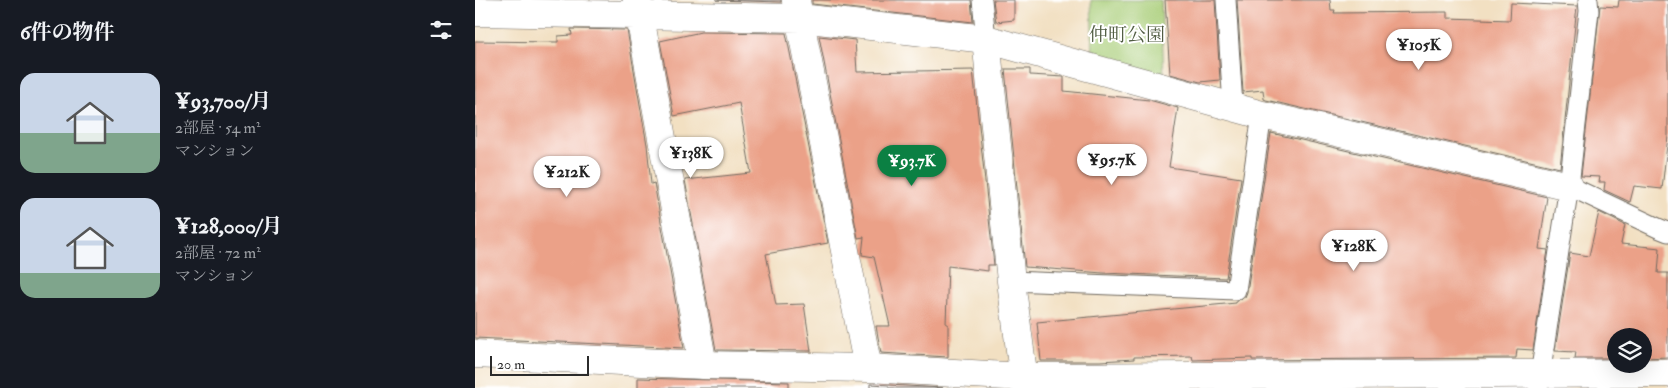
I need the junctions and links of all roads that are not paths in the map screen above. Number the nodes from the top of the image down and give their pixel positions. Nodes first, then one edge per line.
1 (983, 0) edge
2 (1226, 0) edge
3 (1587, 0) edge
4 (638, 7) edge
5 (798, 9) edge
6 (475, 12) edge
7 (986, 38) junction
8 (1233, 106) junction
9 (1262, 116) junction
10 (1569, 186) junction
11 (1668, 232) edge
12 (1011, 281) junction
13 (475, 354) edge
14 (703, 365) junction
15 (868, 368) junction
16 (1668, 373) edge
17 (1538, 381) edge
18 (1024, 382) edge

1 - 7 lane
2 - 8 lane
3 - 10 lane
4 - 5 street
4 - 6 street
4 - 14 street
5 - 7 street
5 - 15 street
7 - 8 street
7 - 12 street
8 - 9 street
9 - 10 street
9 - 12 lane
10 - 11 lane
10 - 17 lane
12 - 18 street
13 - 14 street
14 - 15 street
15 - 18 street
16 - 17 street
17 - 18 street

